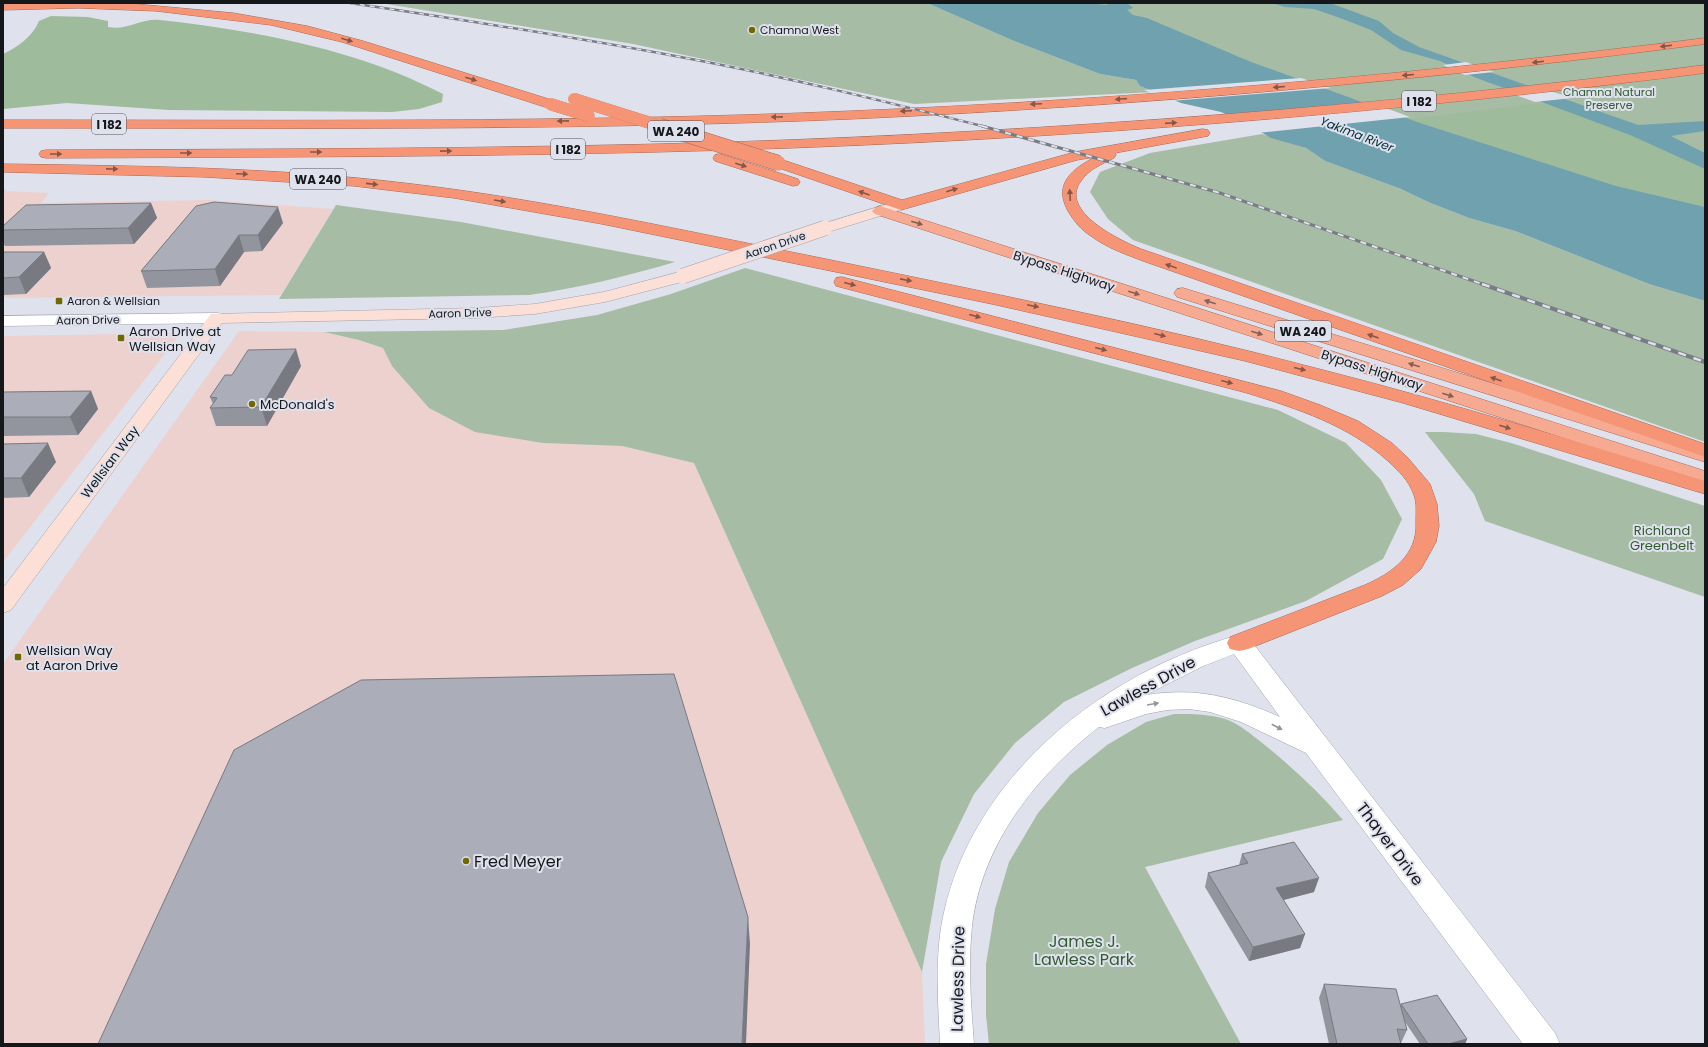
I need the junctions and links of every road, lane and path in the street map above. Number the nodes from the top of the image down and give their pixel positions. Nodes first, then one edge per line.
1 (161, 3) edge
2 (3, 7) edge
3 (1705, 41) edge
4 (1705, 69) edge
5 (1705, 74) edge
6 (3, 116) edge
7 (3, 124) edge
8 (216, 124) junction
9 (1148, 142) junction
10 (35, 154) dead end
11 (3, 168) edge
12 (901, 205) junction
13 (880, 211) junction
14 (630, 225) junction
15 (217, 318) junction
16 (3, 321) edge
17 (1705, 451) edge
18 (1705, 456) edge
19 (1705, 478) edge
20 (1705, 488) edge
21 (3, 605) edge
22 (1239, 644) junction
23 (1076, 730) junction
24 (1317, 748) junction
25 (957, 1044) edge
26 (1543, 1044) edge

12 -> 1 highway, WA 240, bridge
2 -> 13 highway, bridge
3 -> 8 highway, I 182
10 -> 4 highway, I 182
5 - 9 highway
6 - 8 highway
7 - 8 highway, I 182
12 -> 9 highway
17 -> 9 highway
11 -> 14 highway, WA 240
12 - 13 main road, Aaron Drive
18 -> 12 highway, Bypass Highway / WA 240
13 - 15 main road, Aaron Drive, bridge
13 -> 19 highway, Bypass Highway
14 -> 20 highway, WA 240
14 -> 22 highway
15 - 16 street, Aaron Drive
15 - 21 main road, Wellsian Way
22 - 23 street, Lawless Drive
22 - 24 street, Thayer Drive
23 -> 24 street
23 - 25 street, Lawless Drive
24 - 26 street, Thayer Drive

